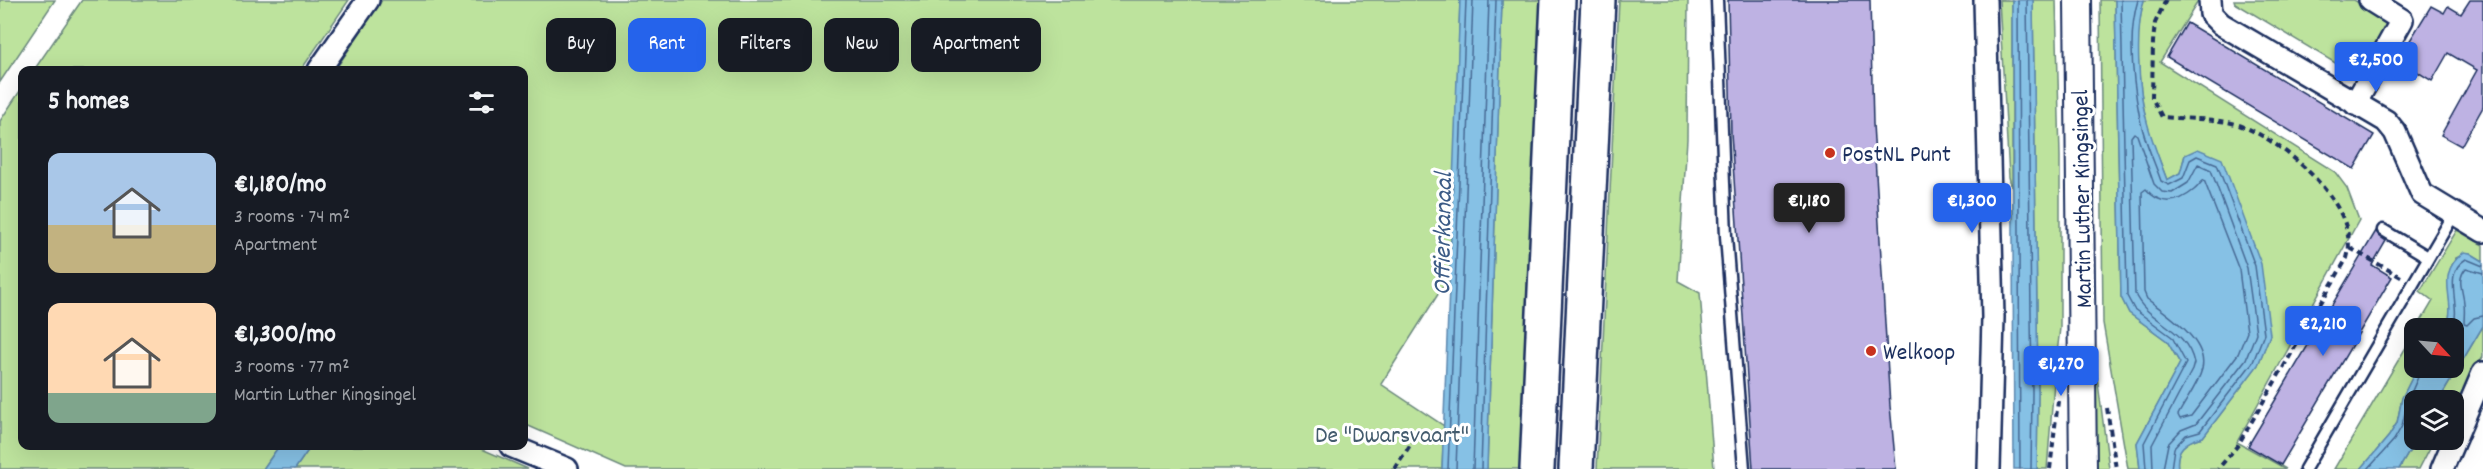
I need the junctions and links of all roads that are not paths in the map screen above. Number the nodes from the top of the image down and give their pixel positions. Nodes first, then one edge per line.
1 (368, 0) edge
2 (1558, 0) edge
3 (1598, 0) edge
4 (1717, 0) edge
5 (1985, 0) edge
6 (2078, 0) edge
7 (2210, 0) edge
8 (2370, 0) edge
9 (322, 66) edge
10 (2355, 104) junction
11 (2454, 214) junction
12 (2383, 230) dead end
13 (2483, 231) edge
14 (2428, 257) junction
15 (2483, 373) edge
16 (521, 450) edge
17 (567, 469) edge
18 (1538, 469) edge
19 (1576, 469) edge
20 (1744, 469) edge
21 (1989, 469) edge
22 (2083, 469) edge
23 (2305, 469) edge
24 (2442, 469) edge

1 - 9 street
2 - 18 highway
3 - 19 highway
4 - 20 lane
5 - 21 street
6 - 22 street, Martin Luther Kingsingel
7 - 10 street
8 - 10 street
10 - 11 street
11 - 13 street
11 - 14 lane
12 - 14 lane
14 - 23 lane
15 - 24 street
16 - 17 street

